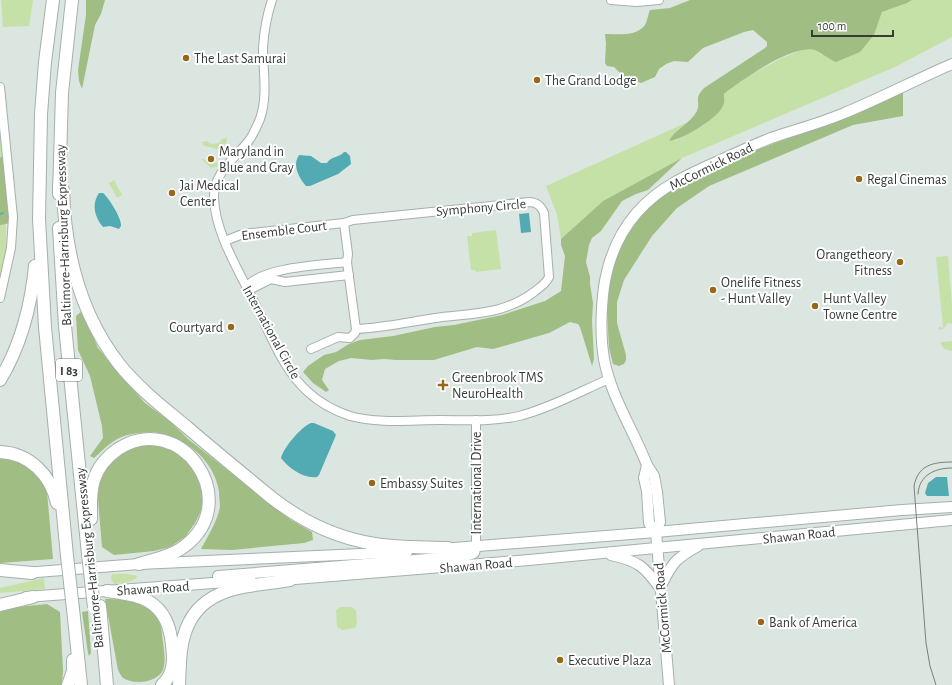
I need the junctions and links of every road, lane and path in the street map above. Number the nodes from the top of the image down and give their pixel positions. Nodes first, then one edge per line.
1 (53, 0) edge
2 (72, 0) edge
3 (272, 0) edge
4 (612, 0) edge
5 (659, 0) edge
6 (952, 64) edge
7 (0, 87) edge
8 (59, 186) junction
9 (39, 219) junction
10 (344, 224) junction
11 (225, 241) junction
12 (347, 262) junction
13 (348, 275) junction
14 (270, 276) junction
15 (247, 287) junction
16 (0, 298) edge
17 (356, 329) junction
18 (311, 349) dead end
19 (609, 379) junction
20 (0, 380) edge
21 (70, 384) junction
22 (476, 420) junction
23 (0, 452) edge
24 (952, 507) edge
25 (91, 519) junction
26 (952, 520) edge
27 (656, 532) junction
28 (702, 544) junction
29 (476, 546) junction
30 (448, 548) junction
31 (657, 548) junction
32 (67, 551) junction
33 (91, 553) junction
34 (601, 553) junction
35 (139, 564) junction
36 (0, 570) edge
37 (32, 572) junction
38 (0, 575) edge
39 (290, 580) junction
40 (141, 588) junction
41 (660, 588) junction
42 (107, 591) junction
43 (33, 597) junction
44 (0, 600) edge
45 (0, 605) edge
46 (97, 607) junction
47 (74, 627) junction
48 (103, 640) junction
49 (68, 685) edge
50 (81, 685) edge
51 (102, 685) edge
52 (107, 685) edge
53 (118, 685) edge
54 (162, 685) edge
55 (179, 685) edge
56 (669, 685) edge

1 - 9 highway, Baltimore-Harrisburg Expressway / I 83
2 - 8 highway, Baltimore-Harrisburg Expressway / I 83
3 - 11 street, International Circle
4 - 5 street
6 - 19 main road, McCormick Road
7 - 16 street
8 - 21 highway, Baltimore-Harrisburg Expressway / I 83
8 - 30 highway
9 - 20 highway
9 - 32 highway, Baltimore-Harrisburg Expressway / I 83
10 - 11 street, Ensemble Court
10 - 12 street
10 - 17 street, Symphony Circle
11 - 15 street, International Circle
12 - 13 street
12 - 14 street
13 - 14 street
13 - 17 street
14 - 15 street
15 - 22 street, International Circle
17 - 18 street
19 - 22 street, International Circle
19 - 27 main road, McCormick Road
21 - 25 highway
21 - 33 highway, Baltimore-Harrisburg Expressway / I 83
22 - 29 street, International Drive
23 - 32 highway
24 - 27 main road, Shawan Road
25 - 33 highway
25 - 35 highway
26 - 28 main road, Shawan Road
27 - 29 main road, Shawan Road
27 - 31 main road, McCormick Road
28 - 31 main road, Shawan Road
28 - 41 main road
29 - 30 main road, Shawan Road
29 - 40 main road
30 - 35 main road, Shawan Road
31 - 34 main road, Shawan Road
31 - 41 main road, McCormick Road
32 - 47 highway, Baltimore-Harrisburg Expressway / I 83, bridge
33 - 46 highway, Baltimore-Harrisburg Expressway / I 83, bridge
34 - 39 main road, Shawan Road
34 - 41 main road
35 - 37 main road, Shawan Road
36 - 37 highway
37 - 38 main road, Shawan Road
39 - 40 main road, Shawan Road
39 - 55 highway
40 - 42 main road, Shawan Road
41 - 56 main road, McCormick Road
42 - 43 main road, Shawan Road
42 - 54 highway
43 - 44 main road, Shawan Road
43 - 45 highway
46 - 48 highway
46 - 51 highway, Baltimore-Harrisburg Expressway / I 83
47 - 49 highway
47 - 50 highway, Baltimore-Harrisburg Expressway / I 83
48 - 52 highway
48 - 53 highway

